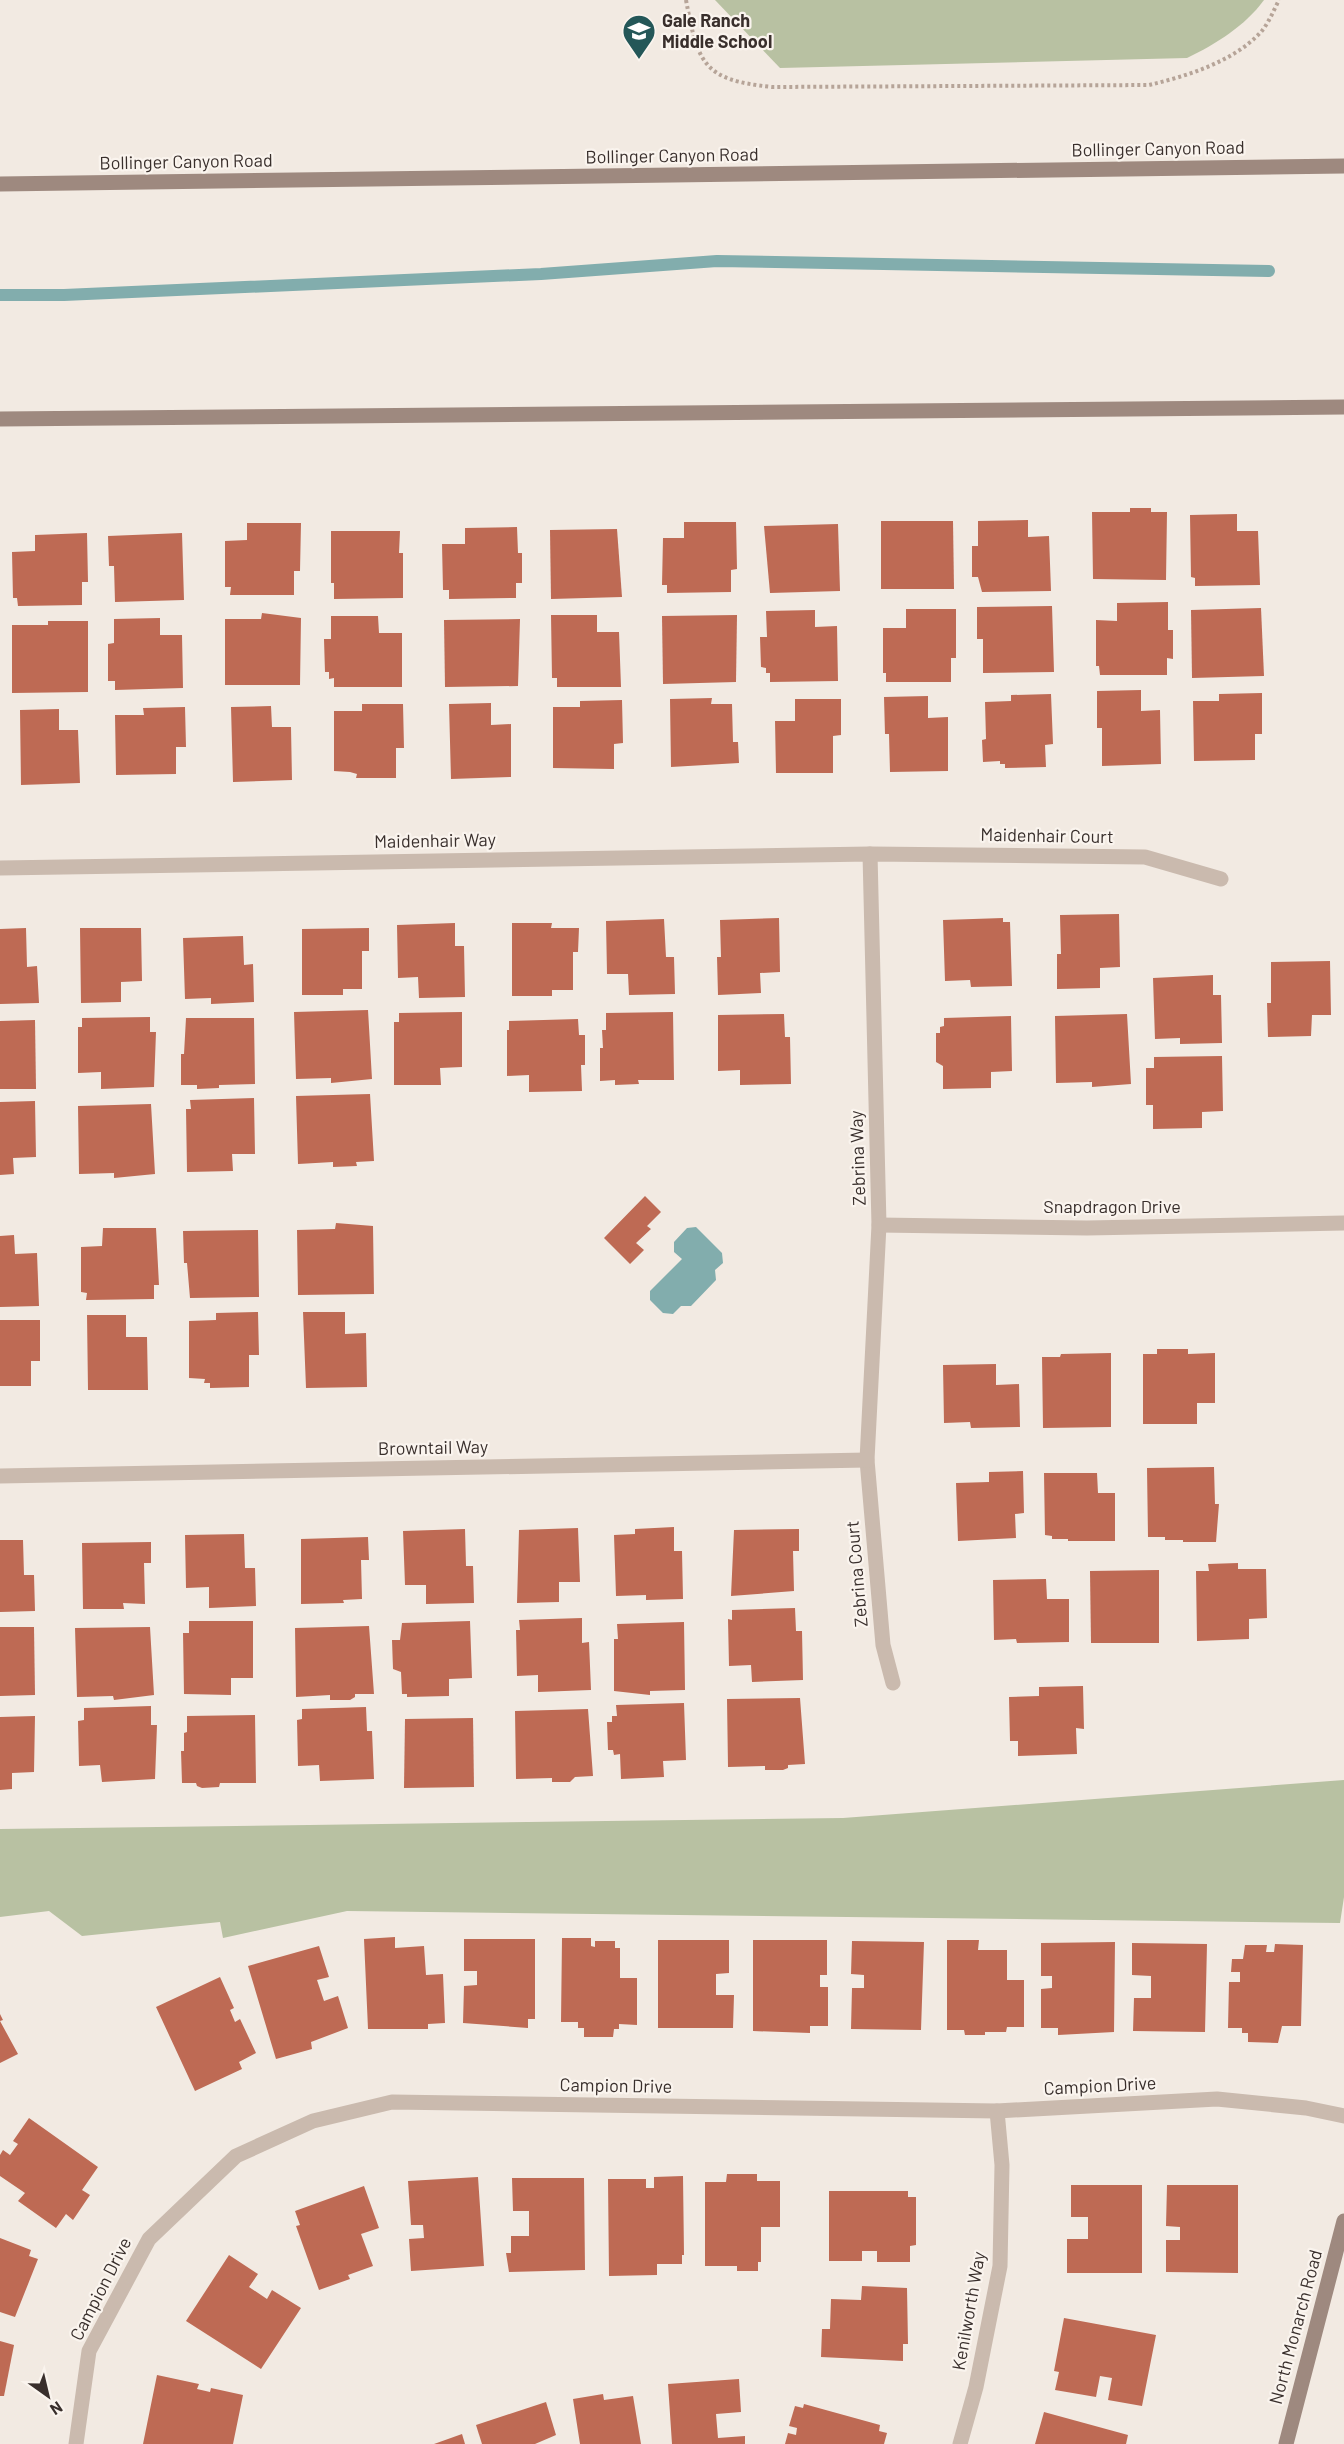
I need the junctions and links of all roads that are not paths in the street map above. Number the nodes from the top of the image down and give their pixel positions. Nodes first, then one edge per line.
1 (1344, 166) edge
2 (0, 184) edge
3 (1344, 407) edge
4 (0, 419) edge
5 (870, 854) junction
6 (0, 868) edge
7 (1221, 879) dead end
8 (1344, 1223) edge
9 (879, 1225) junction
10 (867, 1460) junction
11 (0, 1476) edge
12 (893, 1683) dead end
13 (997, 2111) junction
14 (1344, 2116) edge
15 (1344, 2221) edge
16 (76, 2444) edge
17 (960, 2444) edge
18 (1286, 2444) edge

1 - 2 main road, Bollinger Canyon Road
3 - 4 main road
5 - 6 street, Maidenhair Way
5 - 7 street, Maidenhair Court
5 - 9 street, Zebrina Way
8 - 9 street, Snapdragon Drive
9 - 10 street, Zebrina Way
10 - 11 street, Browntail Way
10 - 12 street, Zebrina Court
13 - 14 street, Campion Drive
13 - 16 street, Campion Drive
13 - 17 street, Kenilworth Way
15 - 18 main road, North Monarch Road

